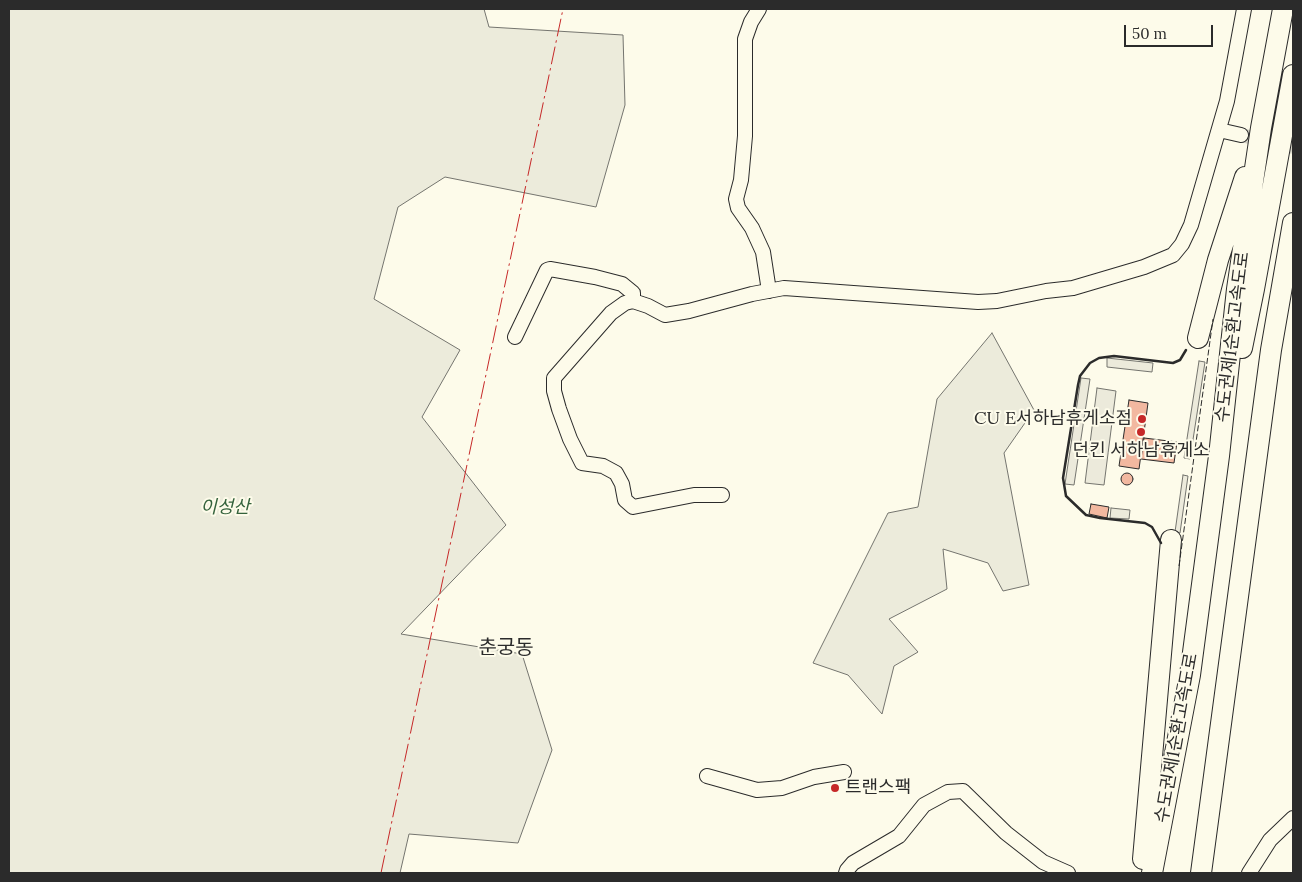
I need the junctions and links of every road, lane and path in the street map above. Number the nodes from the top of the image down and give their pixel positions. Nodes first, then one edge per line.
1 (759, 9) edge
2 (1244, 9) edge
3 (1283, 9) edge
4 (1293, 75) edge
5 (1262, 128) junction
6 (1219, 130) junction
7 (1241, 135) tunnel mouth
8 (1293, 223) edge
9 (769, 291) junction
10 (633, 301) junction
11 (515, 337) dead end
12 (1198, 338) dead end
13 (1219, 456) junction
14 (722, 495) dead end
15 (1171, 540) dead end
16 (844, 772) dead end
17 (708, 776) dead end
18 (1293, 818) edge
19 (1147, 872) edge
20 (846, 873) edge
21 (1068, 873) edge
22 (1201, 873) edge
23 (1249, 873) edge

1 - 9 street
2 - 6 street
3 - 5 highway, 수도권제1순환고속도로
4 - 13 highway
5 - 12 highway
5 - 13 highway, 수도권제1순환고속도로
6 - 7 street
6 - 9 street
8 - 22 highway
9 - 10 street
10 - 11 street
10 - 14 street
13 - 19 highway, 수도권제1순환고속도로
15 - 19 highway
16 - 17 street
18 - 23 street
20 - 21 street

